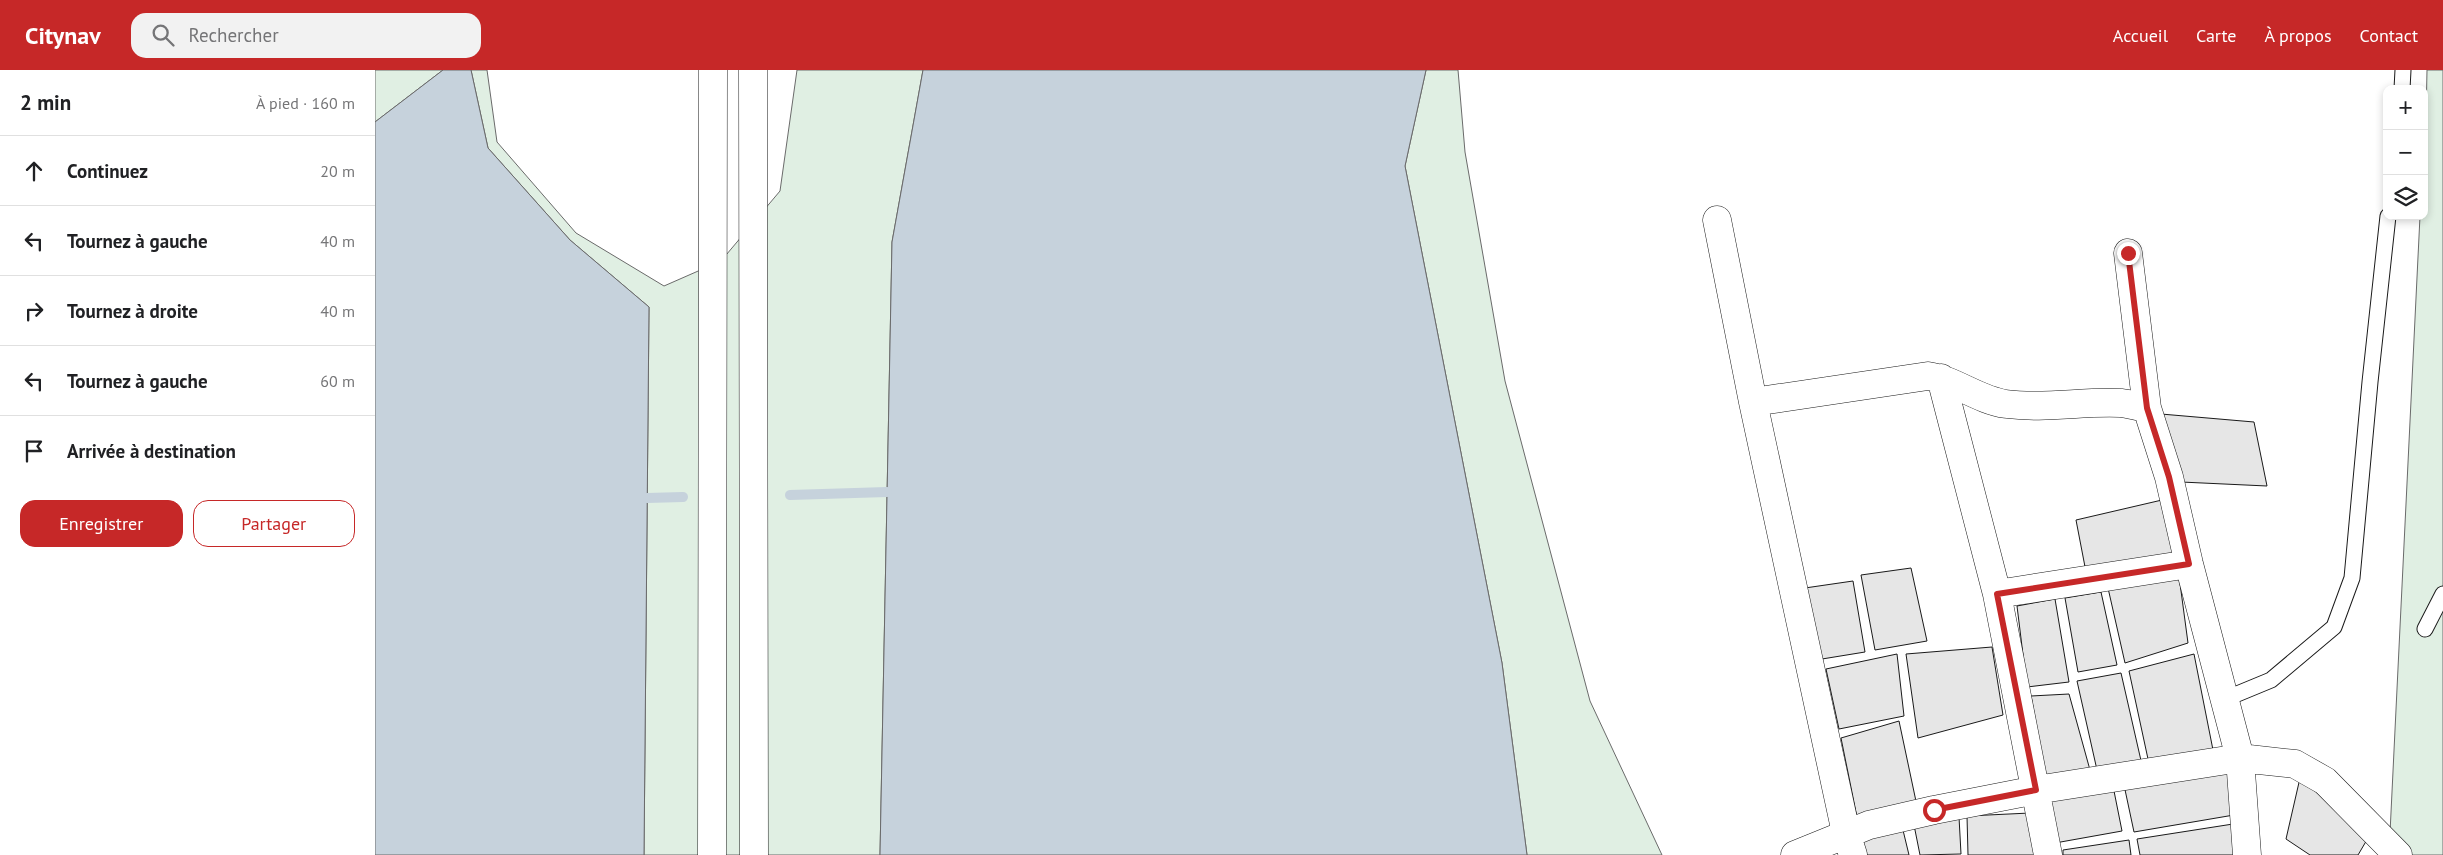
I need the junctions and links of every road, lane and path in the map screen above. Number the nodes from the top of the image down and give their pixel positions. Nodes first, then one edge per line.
1 (713, 70) edge
2 (753, 70) edge
3 (2403, 70) edge
4 (2402, 85) edge
5 (1717, 220) dead end
6 (2388, 220) edge
7 (2128, 253) dead end
8 (1941, 378) junction
9 (1753, 402) junction
10 (2147, 408) junction
11 (2189, 564) junction
12 (1997, 594) junction
13 (2443, 594) edge
14 (2425, 629) dead end
15 (2225, 699) junction
16 (2240, 758) junction
17 (2036, 790) junction
18 (1849, 844) edge
19 (2385, 851) edge
20 (712, 855) edge
21 (754, 855) edge
22 (1795, 855) edge
23 (2048, 855) edge
24 (2247, 855) edge

1 - 20 street
2 - 21 street
3 - 4 lane
5 - 9 street
6 - 15 lane
7 - 10 street
8 - 9 street
8 - 10 street
8 - 12 street
9 - 18 street
10 - 11 street
11 - 12 street
11 - 15 street
12 - 17 street
13 - 14 lane
15 - 16 street
16 - 17 street
16 - 19 street
16 - 24 street
17 - 18 street
17 - 23 street
18 - 22 street

